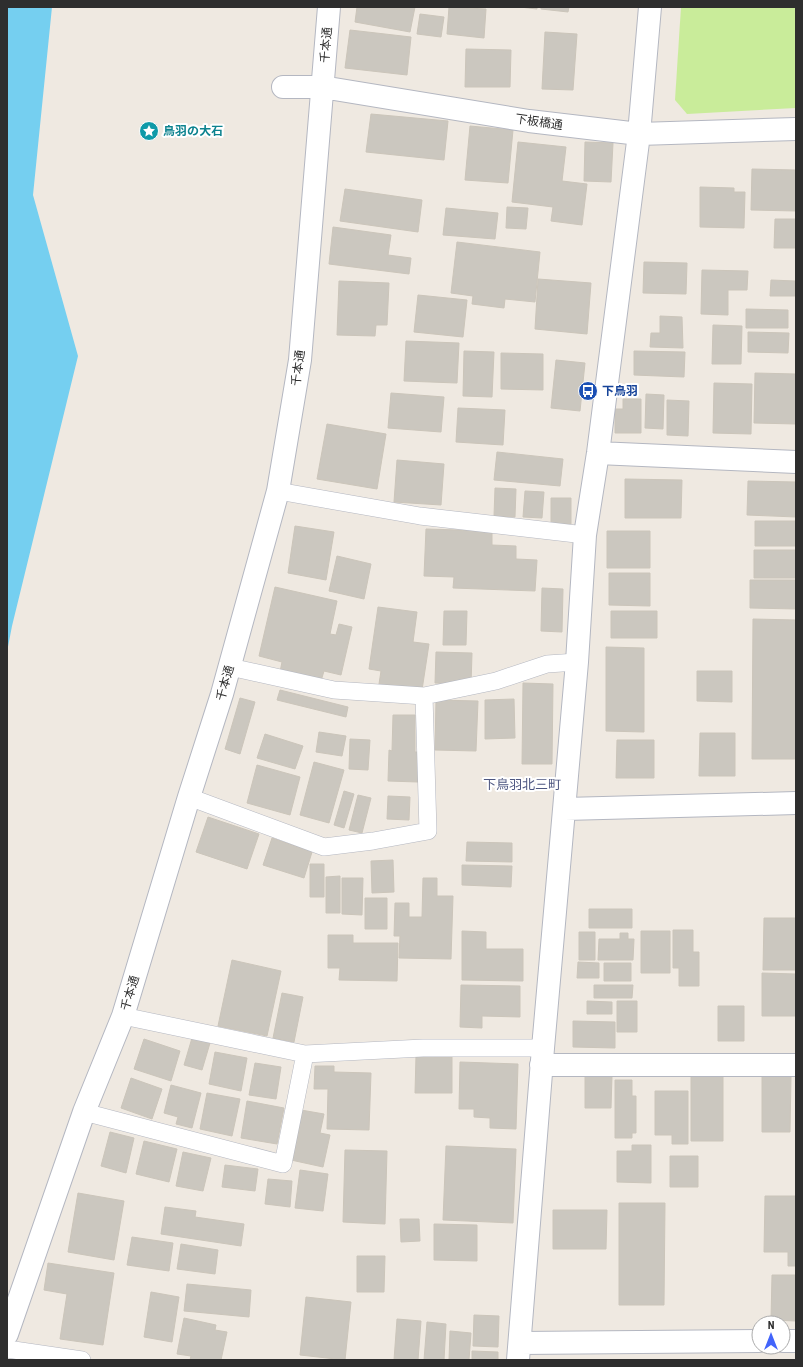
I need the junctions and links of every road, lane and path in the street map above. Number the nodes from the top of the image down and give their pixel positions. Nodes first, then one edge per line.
1 (329, 7) edge
2 (650, 7) edge
3 (283, 87) dead end
4 (322, 87) junction
5 (796, 129) edge
6 (639, 134) junction
7 (598, 453) junction
8 (796, 462) edge
9 (278, 491) junction
10 (585, 535) junction
11 (577, 662) junction
12 (230, 667) junction
13 (424, 696) junction
14 (189, 797) junction
15 (796, 803) edge
16 (564, 809) junction
17 (123, 1016) junction
18 (305, 1054) junction
19 (542, 1056) junction
20 (796, 1065) edge
21 (84, 1112) junction
22 (7, 1334) edge
23 (751, 1342) edge
24 (7, 1349) edge
25 (519, 1352) edge
26 (82, 1360) edge

1 - 4 street, 千本通
2 - 6 street
3 - 4 street, 下板橋通
4 - 6 street, 下板橋通
4 - 9 street, 千本通
5 - 6 street, 下板橋通
6 - 7 street
7 - 8 street
7 - 10 street
9 - 10 lane
9 - 12 street, 千本通
10 - 11 street
11 - 13 lane
11 - 16 street
12 - 13 lane
12 - 14 street, 千本通
13 - 14 lane
14 - 17 street, 千本通
15 - 16 street
16 - 19 street
17 - 18 lane
17 - 21 street, 千本通
18 - 19 lane
18 - 21 lane
19 - 20 street
19 - 25 street
21 - 22 street, 千本通
23 - 25 street
24 - 26 lane

